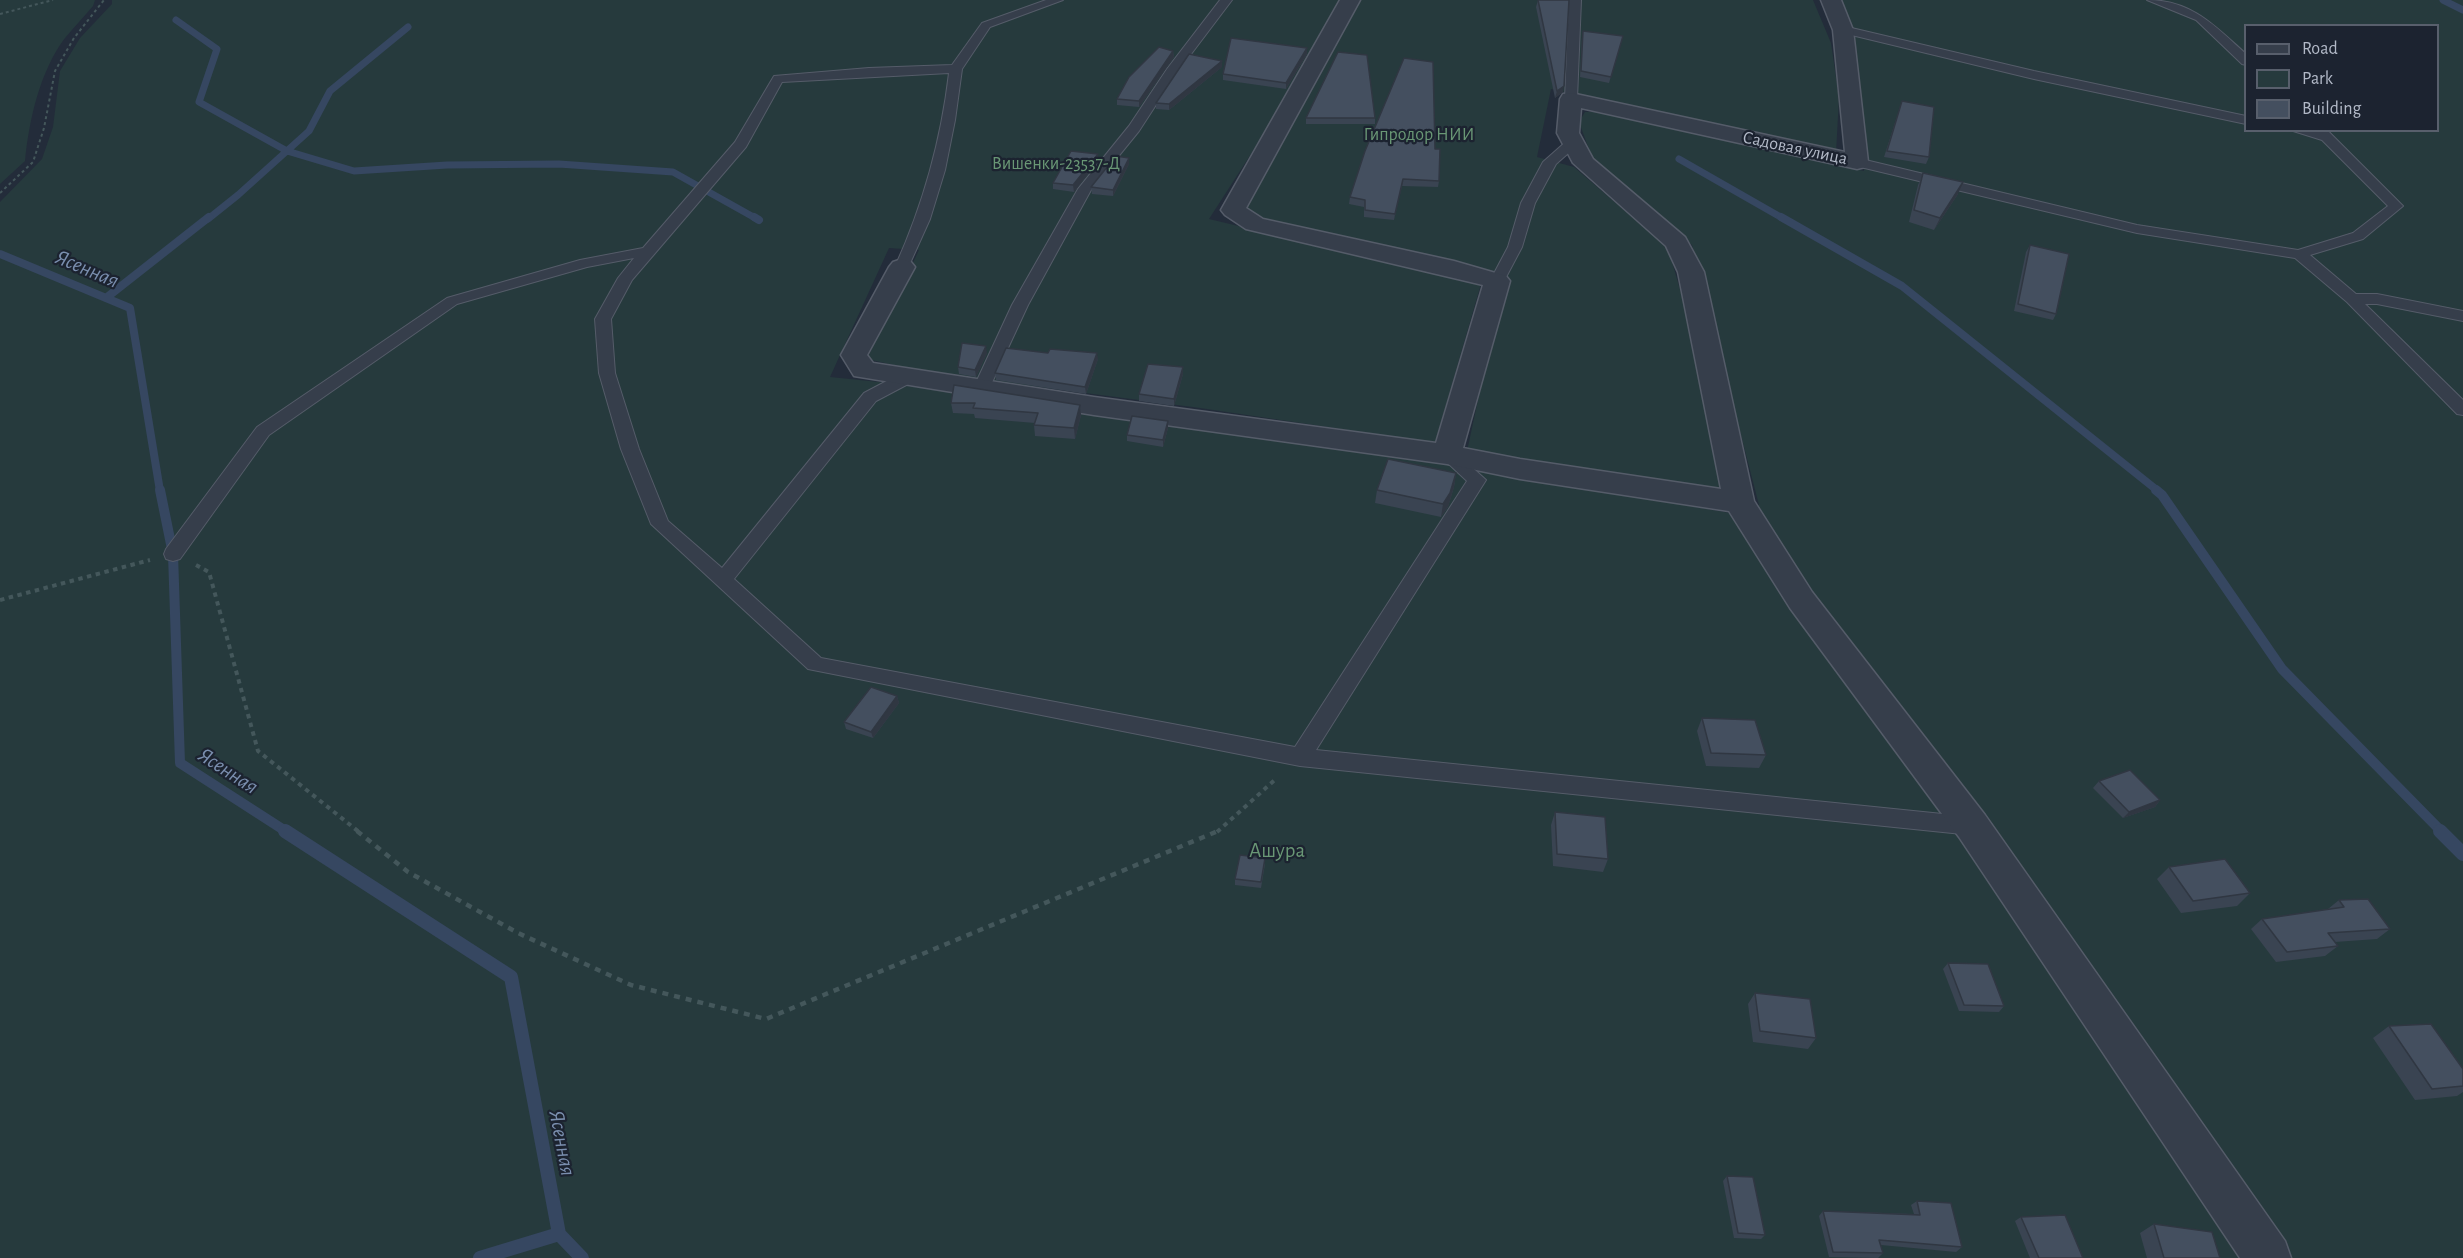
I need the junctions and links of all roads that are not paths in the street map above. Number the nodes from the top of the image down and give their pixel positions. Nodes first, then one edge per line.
1 (1057, 0) edge
2 (1226, 0) edge
3 (1350, 0) edge
4 (1575, 0) edge
5 (1831, 0) edge
6 (2153, 0) edge
7 (1843, 30) junction
8 (2244, 59) edge
9 (956, 69) junction
10 (1571, 99) junction
11 (2244, 120) edge
12 (2323, 134) edge
13 (1574, 142) junction
14 (1857, 162) junction
15 (648, 251) junction
16 (2299, 254) junction
17 (902, 267) joint
18 (1497, 281) junction
19 (2352, 299) junction
20 (2463, 316) edge
21 (906, 378) junction
22 (981, 389) junction
23 (2463, 410) edge
24 (1447, 454) junction
25 (1739, 502) junction
26 (173, 554) road end
27 (723, 580) junction
28 (1300, 757) junction
29 (1972, 826) junction
30 (2268, 1258) edge

1 - 9 lane
2 - 22 lane
3 - 18 street
4 - 10 lane
5 - 7 street, Садовая улица
6 - 8 lane
7 - 11 lane
7 - 14 street, Садовая улица
9 - 15 lane
9 - 17 lane
10 - 13 street
10 - 14 street, Садовая улица
12 - 16 lane
13 - 18 lane
13 - 25 street
14 - 16 lane
15 - 26 lane
15 - 27 lane
16 - 19 lane
17 - 21 street
18 - 24 street
19 - 20 lane
19 - 23 lane
21 - 22 street
21 - 27 lane
22 - 24 street
24 - 25 street
24 - 28 lane
25 - 29 street
27 - 28 lane
28 - 29 lane
29 - 30 street

